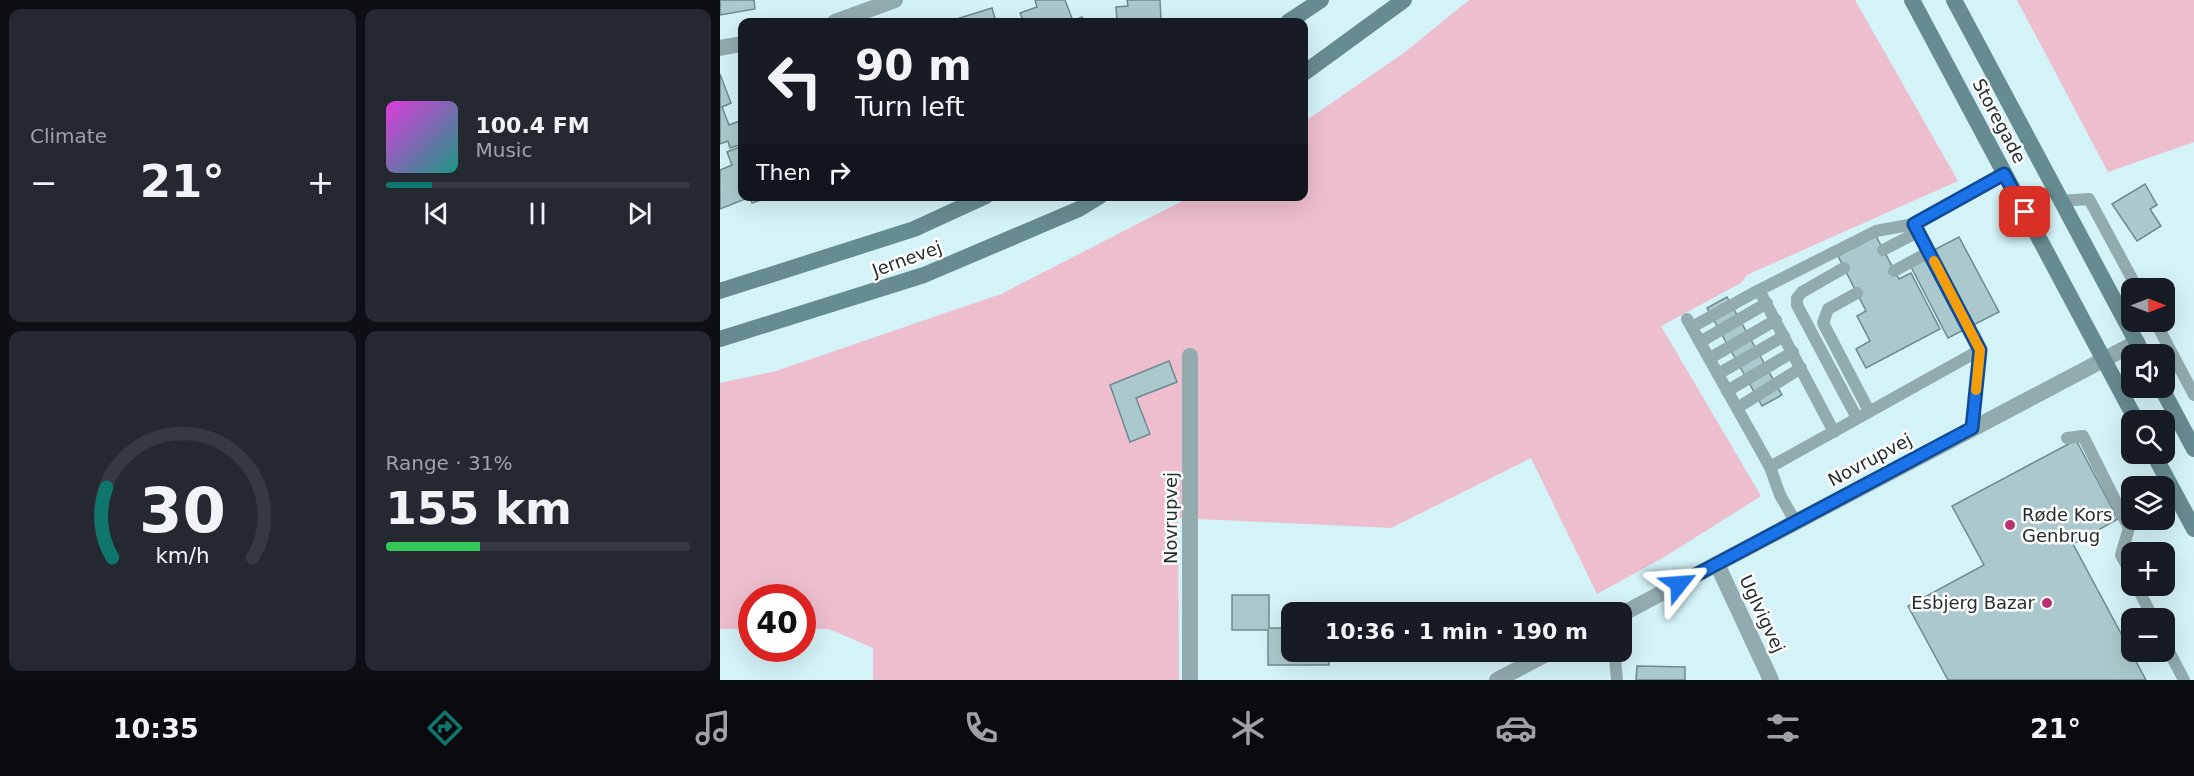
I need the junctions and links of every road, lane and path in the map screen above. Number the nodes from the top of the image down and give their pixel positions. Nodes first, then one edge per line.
1 (895, 0) edge
2 (1321, 0) edge
3 (1404, 0) edge
4 (1912, 0) edge
5 (1954, 0) edge
6 (846, 18) edge
7 (1294, 18) edge
8 (738, 45) edge
9 (720, 48) edge
10 (1308, 70) edge
11 (2004, 174) junction
12 (975, 201) edge
13 (1091, 201) edge
14 (2060, 201) junction
15 (1916, 228) junction
16 (1883, 249) dead end
17 (1929, 252) junction
18 (1844, 268) dead end
19 (1894, 271) dead end
20 (2132, 278) edge
21 (1759, 290) junction
22 (720, 291) edge
23 (1857, 293) dead end
24 (1767, 303) junction
25 (1776, 320) junction
26 (2161, 332) edge
27 (1784, 336) junction
28 (720, 339) edge
29 (1700, 342) junction
30 (2138, 344) edge
31 (1980, 350) junction
32 (1793, 352) junction
33 (2121, 354) edge
34 (1190, 356) dead end
35 (1710, 358) junction
36 (2103, 359) junction
37 (1801, 368) junction
38 (1718, 374) junction
39 (2190, 381) edge
40 (1727, 391) junction
41 (2194, 396) edge
42 (2167, 398) edge
43 (1737, 408) junction
44 (2131, 410) edge
45 (1869, 411) junction
46 (1857, 418) junction
47 (1972, 428) junction
48 (1834, 432) junction
49 (2067, 438) dead end
50 (2194, 449) edge
51 (2159, 464) edge
52 (1770, 467) junction
53 (1795, 521) junction
54 (2194, 529) edge
55 (2124, 542) edge
56 (1717, 564) junction
57 (1632, 609) edge
58 (1531, 662) edge
59 (1615, 662) edge
60 (2175, 662) edge
61 (1190, 680) edge
62 (1497, 680) edge
63 (1617, 680) edge
64 (1771, 680) edge
65 (2184, 680) edge

1 - 6 street
2 - 7 main road
3 - 10 main road
4 - 11 main road, Storegade
5 - 14 main road, Storegade
8 - 9 street
11 - 15 lane
11 - 36 main road, Storegade
12 - 22 main road, Jernevej
13 - 28 main road, Jernevej
14 - 20 lane
14 - 30 main road, Storegade
15 - 16 lane
15 - 17 lane
15 - 21 lane
17 - 19 lane
17 - 31 lane
18 - 46 lane
21 - 24 lane
21 - 29 lane
23 - 45 lane
24 - 25 lane
24 - 29 lane
25 - 27 lane
25 - 35 lane
26 - 39 lane
27 - 32 lane
27 - 38 lane
29 - 35 lane
31 - 45 lane
31 - 47 lane
32 - 37 lane
32 - 40 lane
33 - 36 street, Novrupvej
34 - 61 street, Novrupvej
35 - 38 lane
36 - 44 main road, Storegade
36 - 47 street, Novrupvej
37 - 43 lane
37 - 48 lane
38 - 40 lane
39 - 41 lane
40 - 43 lane
42 - 50 main road
43 - 52 lane
45 - 46 lane
46 - 48 lane
47 - 53 street, Novrupvej
48 - 52 lane
49 - 55 lane
51 - 54 main road
52 - 53 lane
53 - 56 street, Novrupvej
56 - 57 street, Novrupvej
56 - 64 street, Uglvigvej
58 - 62 street
59 - 63 lane
60 - 65 lane

